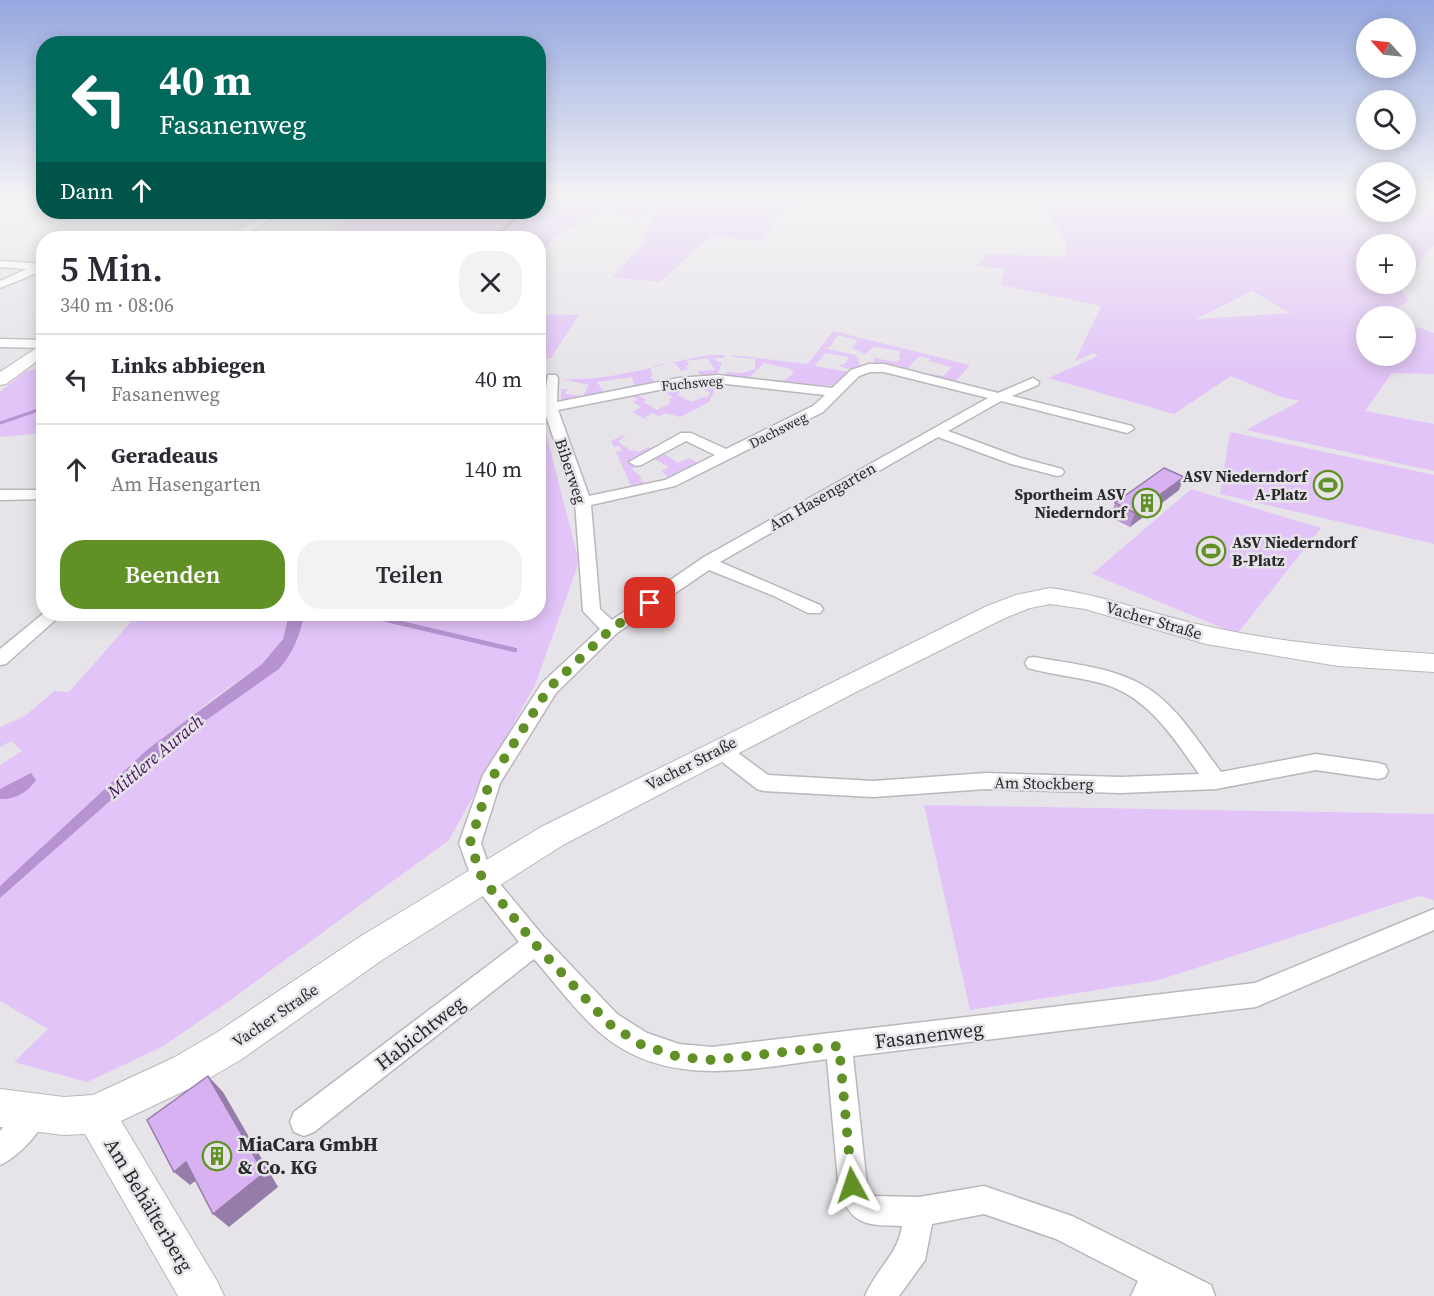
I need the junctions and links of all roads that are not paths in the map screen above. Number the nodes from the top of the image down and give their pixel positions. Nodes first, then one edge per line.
1 (0, 264) edge
2 (36, 267) edge
3 (36, 269) edge
4 (0, 285) edge
5 (0, 343) edge
6 (36, 345) edge
7 (36, 352) edge
8 (552, 378) dead end
9 (0, 380) edge
10 (1033, 382) dead end
11 (836, 392) junction
12 (999, 397) junction
13 (550, 407) junction
14 (1127, 429) dead end
15 (937, 432) junction
16 (727, 455) junction
17 (636, 462) dead end
18 (1057, 472) dead end
19 (36, 494) edge
20 (0, 495) edge
21 (583, 502) junction
22 (707, 563) junction
23 (814, 609) dead end
24 (45, 621) edge
25 (611, 629) junction
26 (0, 659) edge
27 (1034, 663) dead end
28 (1434, 663) edge
29 (719, 749) junction
30 (1378, 771) dead end
31 (1216, 781) junction
32 (482, 878) junction
33 (1434, 919) edge
34 (535, 944) junction
35 (839, 1046) junction
36 (17, 1111) edge
37 (95, 1114) junction
38 (304, 1122) dead end
39 (0, 1151) edge
40 (919, 1212) junction
41 (1152, 1285) edge
42 (202, 1296) edge
43 (880, 1296) edge
44 (1200, 1296) edge

1 - 2 street
3 - 4 street
5 - 6 street
7 - 9 main road
8 - 13 street, Biberweg
10 - 12 street, Am Hasengarten
11 - 12 street, Dachsweg
11 - 13 street, Fuchsweg
11 - 16 street, Dachsweg
12 - 14 street
12 - 15 street, Am Hasengarten
13 - 21 street, Biberweg
15 - 18 street
15 - 22 street, Am Hasengarten
16 - 17 street
16 - 21 street, Dachsweg
19 - 20 street
21 - 25 street, Biberweg
22 - 23 street
22 - 25 street, Am Hasengarten
24 - 26 street
25 - 32 street, Am Hasengarten
27 - 31 street
28 - 29 main road, Vacher Straße
29 - 31 street, Am Stockberg
29 - 32 main road, Vacher Straße
30 - 31 street, Am Stockberg
32 - 34 street, Fasanenweg
32 - 37 main road, Vacher Straße
33 - 35 street, Fasanenweg
34 - 35 street, Fasanenweg
34 - 38 street, Habichtweg
35 - 40 street
36 - 37 main road, Vacher Straße
36 - 39 street
37 - 42 main road, Am Behälterberg
40 - 41 street
40 - 43 street
41 - 44 street

